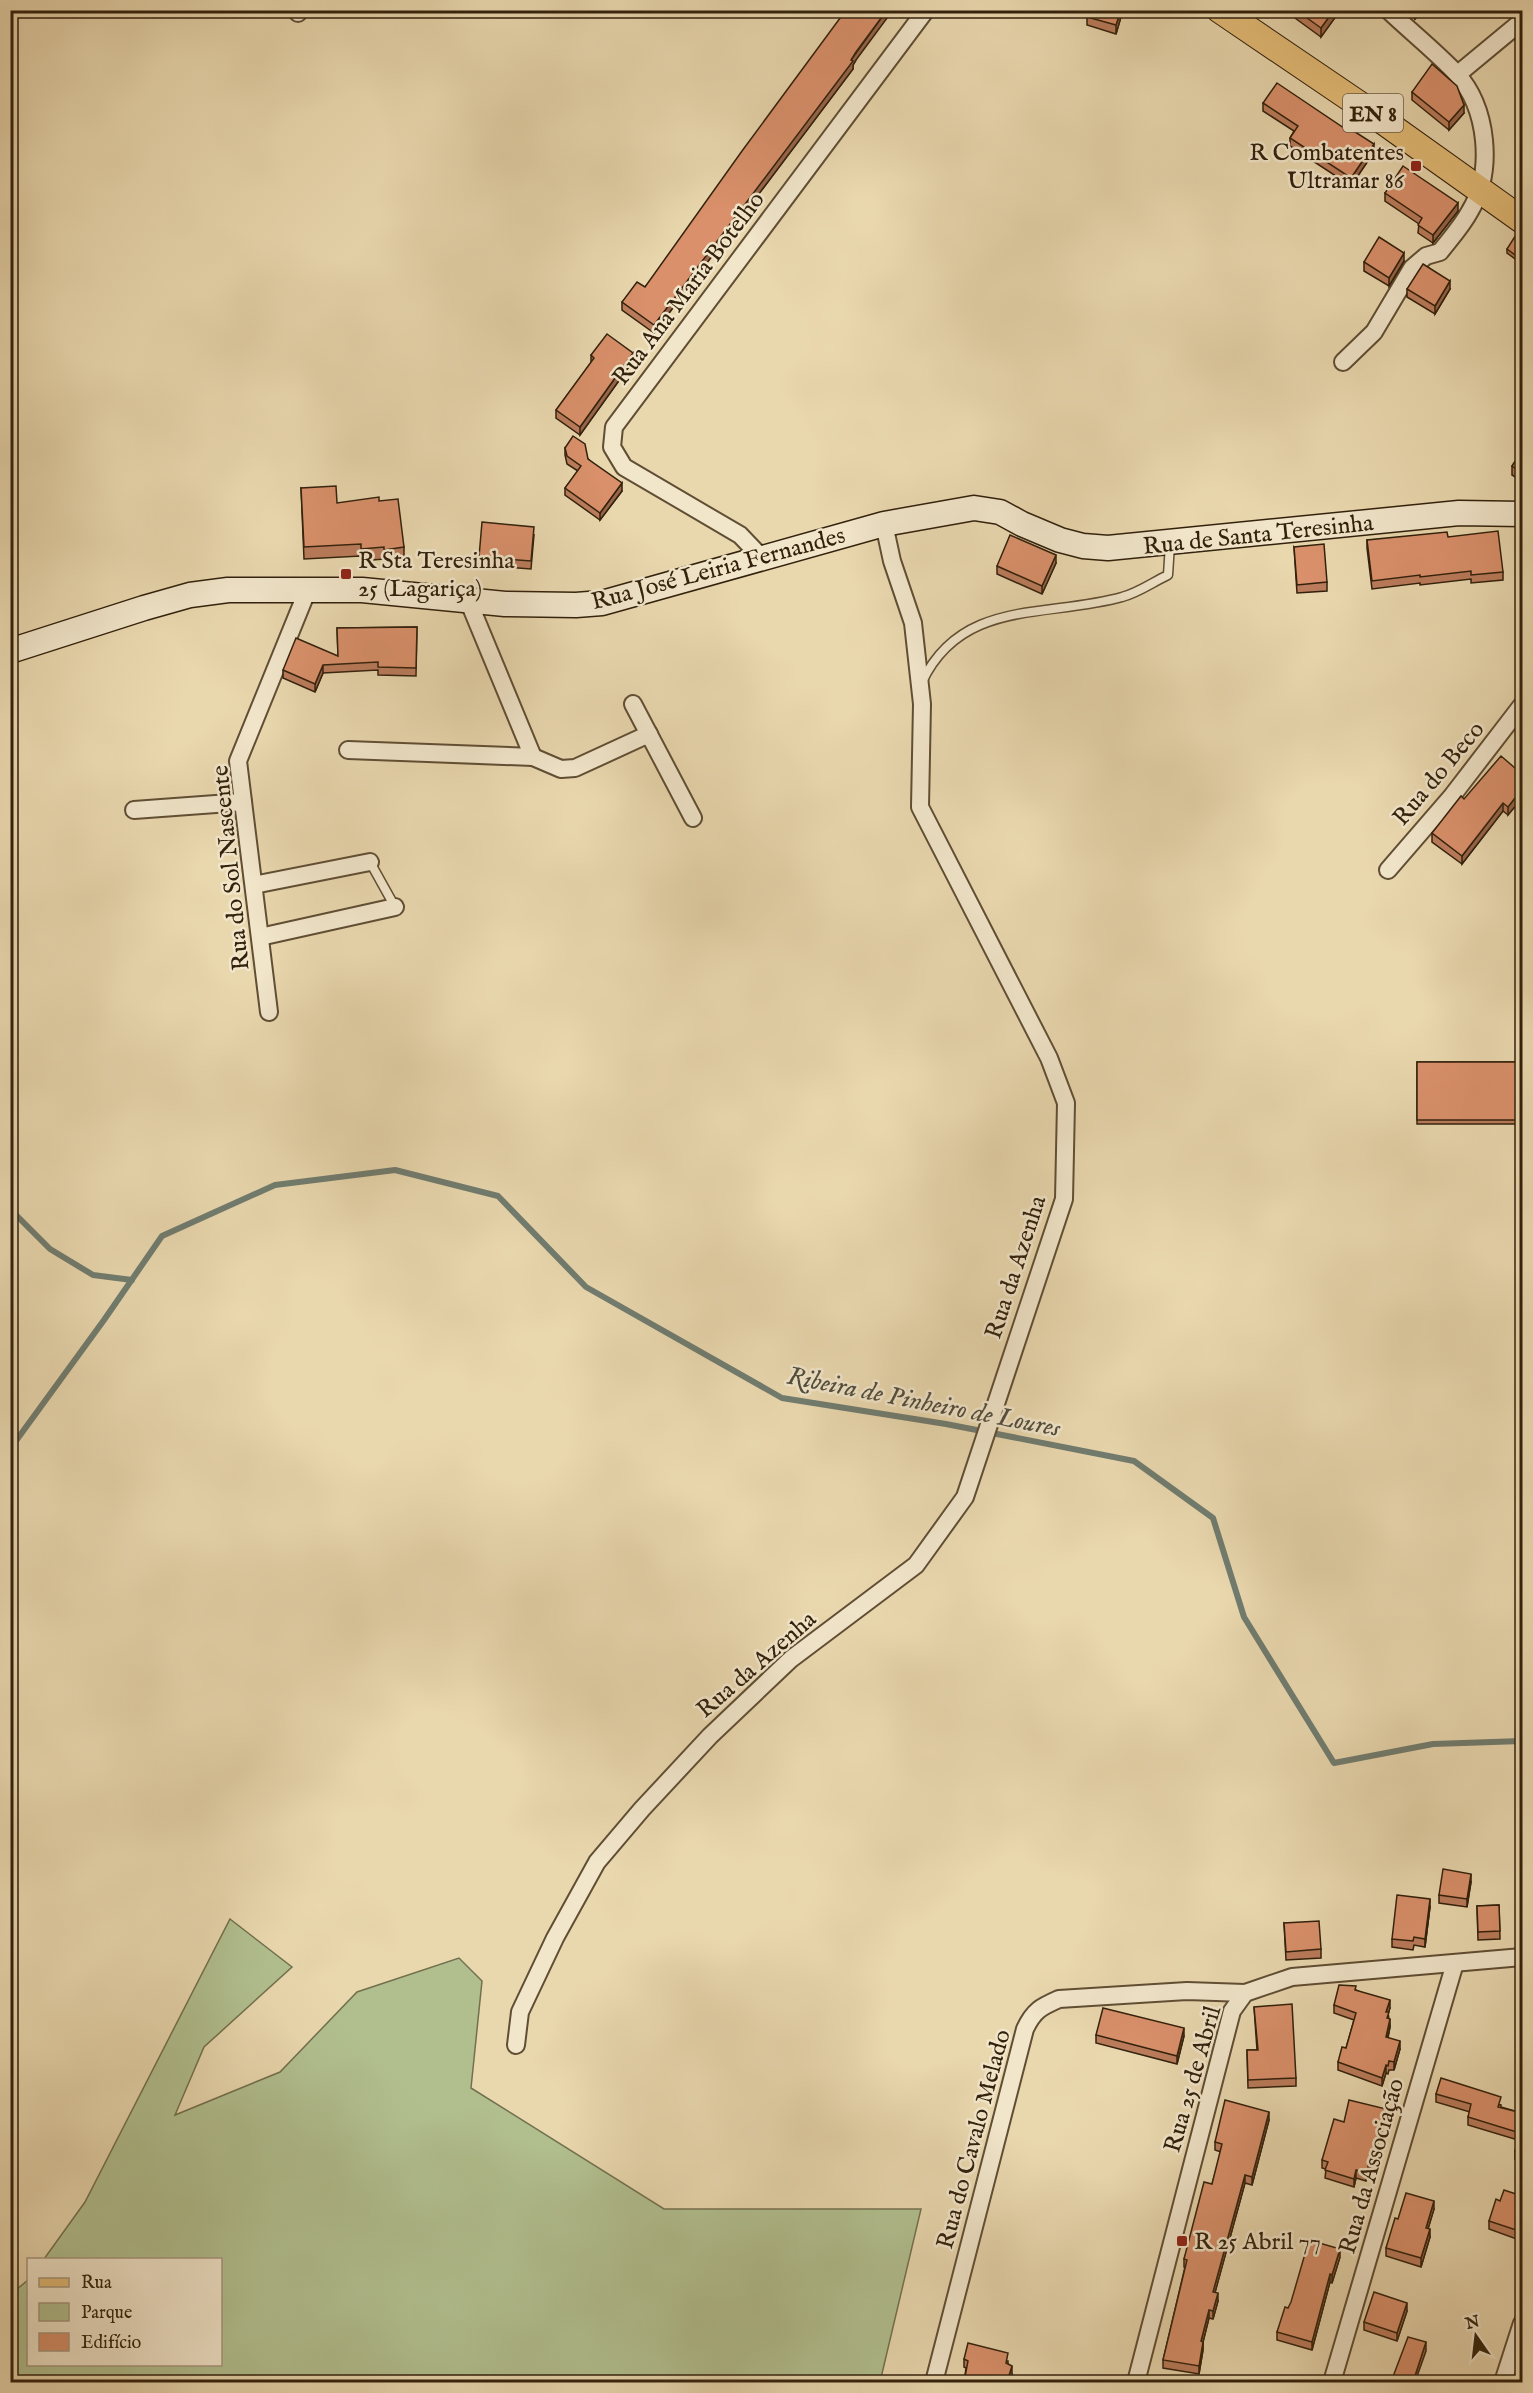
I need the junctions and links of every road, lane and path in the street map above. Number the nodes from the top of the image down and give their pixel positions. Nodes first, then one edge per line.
1 (926, 10) edge
2 (1220, 10) edge
3 (1388, 10) edge
4 (1522, 21) edge
5 (1458, 74) junction
6 (1479, 189) junction
7 (1522, 220) edge
8 (1343, 362) dead end
9 (1000, 512) joint
10 (1522, 514) edge
11 (884, 524) junction
12 (1170, 543) junction
13 (762, 558) junction
14 (308, 589) junction
15 (468, 600) junction
16 (10, 651) edge
17 (920, 685) junction
18 (633, 704) dead end
19 (1522, 705) edge
20 (649, 734) junction
21 (348, 750) dead end
22 (533, 757) junction
23 (243, 802) junction
24 (134, 810) dead end
25 (693, 818) dead end
26 (370, 862) joint
27 (1388, 870) dead end
28 (254, 885) junction
29 (395, 907) joint
30 (260, 937) junction
31 (269, 1012) dead end
32 (1522, 1957) edge
33 (1455, 1964) junction
34 (1245, 1993) junction
35 (516, 2045) dead end
36 (1522, 2323) edge
37 (934, 2382) edge
38 (1136, 2382) edge
39 (1332, 2382) edge
40 (1503, 2382) edge

1 - 13 street, Rua Ana Maria Botelho
2 - 6 main road, EN 8
3 - 5 street
4 - 5 street
5 - 6 street
6 - 7 main road, EN 8
6 - 8 street
9 - 11 main road, Rua José Leiria Fernandes
9 - 12 main road, Rua de Santa Teresinha
10 - 12 main road, Rua de Santa Teresinha
11 - 13 main road, Rua José Leiria Fernandes
11 - 17 street, Rua da Azenha
12 - 17 lane
13 - 15 main road, Rua José Leiria Fernandes
14 - 15 main road, Rua José Leiria Fernandes
14 - 16 main road, Rua José Leiria Fernandes
14 - 23 street, Rua do Sol Nascente
15 - 22 street
17 - 35 street, Rua da Azenha
18 - 20 street
19 - 27 street, Rua do Beco
20 - 22 street
20 - 25 street
21 - 22 street
23 - 24 street
23 - 28 street, Rua do Sol Nascente
26 - 28 street
26 - 29 lane
28 - 30 street, Rua do Sol Nascente
29 - 30 street
30 - 31 street, Rua do Sol Nascente
32 - 33 street, Rua 25 de Abril
33 - 34 street, Rua 25 de Abril
33 - 39 street, Rua da Associação
34 - 37 street, Rua do Cavalo Melado
34 - 38 street, Rua 25 de Abril
36 - 40 street

